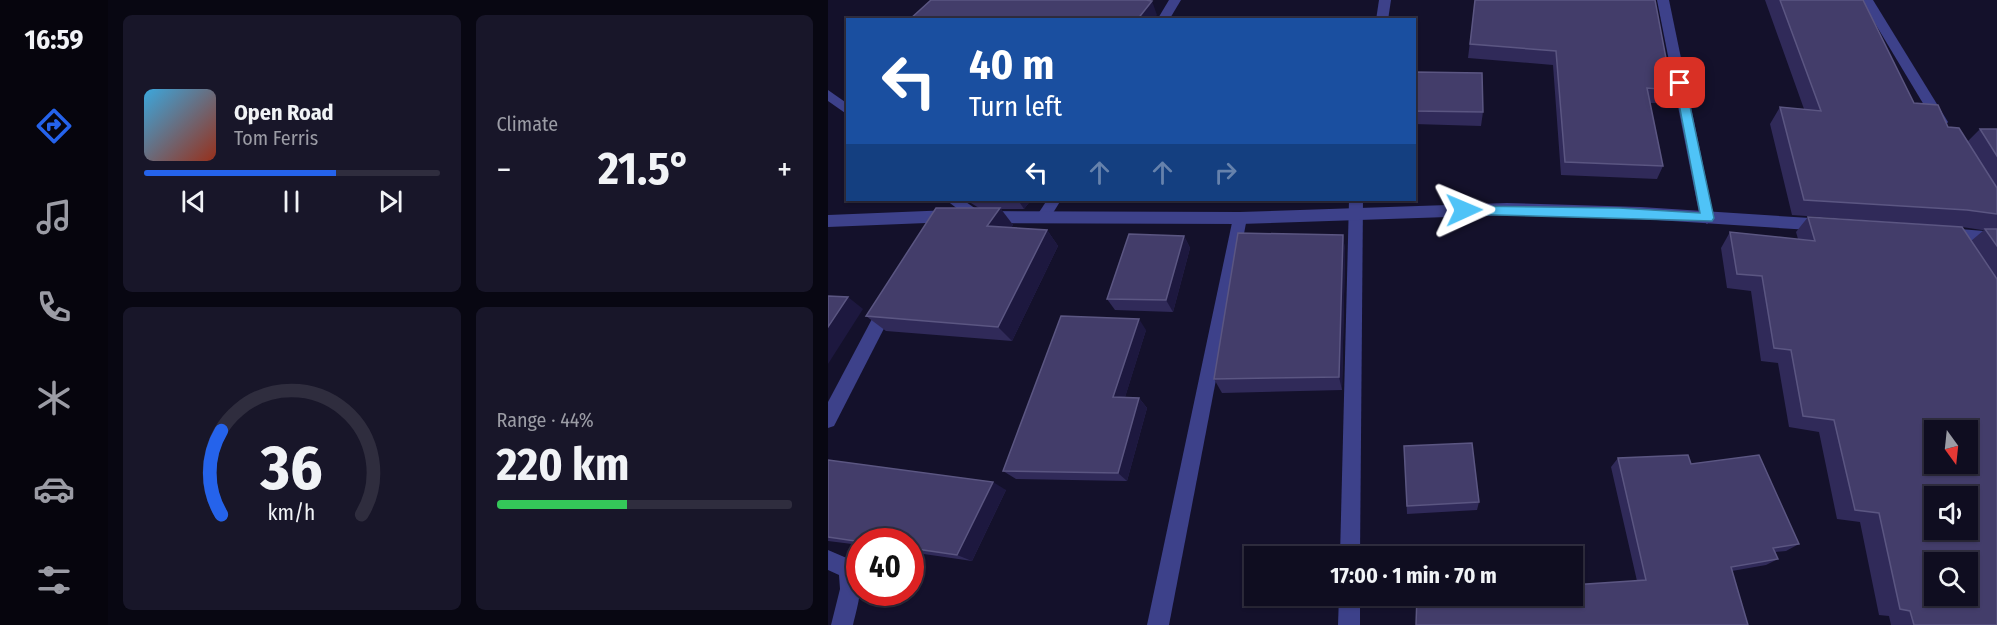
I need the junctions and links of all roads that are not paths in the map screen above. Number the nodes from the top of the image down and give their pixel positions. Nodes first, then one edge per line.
1 (1175, 0) edge
2 (1385, 0) edge
3 (1664, 0) edge
4 (1867, 0) edge
5 (1164, 18) edge
6 (1382, 18) edge
7 (828, 94) edge
8 (846, 109) edge
9 (1947, 134) edge
10 (954, 201) edge
11 (1053, 201) edge
12 (1355, 206) edge
13 (935, 216) junction
14 (976, 217) junction
15 (1043, 217) junction
16 (1240, 218) junction
17 (1707, 218) junction
18 (828, 221) edge
19 (1843, 226) edge
20 (1929, 233) edge
21 (1950, 234) junction
22 (924, 236) edge
23 (1997, 238) edge
24 (1963, 254) edge
25 (898, 287) edge
26 (828, 420) edge
27 (1350, 546) edge
28 (828, 560) edge
29 (1350, 606) edge
30 (842, 625) edge
31 (1158, 625) edge
32 (1349, 625) edge

1 - 5 street
2 - 6 street
3 - 17 street
4 - 9 street
7 - 8 street
10 - 14 street
11 - 15 street
12 - 16 street
12 - 17 street
12 - 27 street
13 - 14 street
13 - 18 street
13 - 22 street
14 - 15 street
15 - 16 street
16 - 31 street
17 - 19 street
20 - 21 street
21 - 23 street
21 - 24 street
25 - 26 street
28 - 30 street
29 - 32 street

